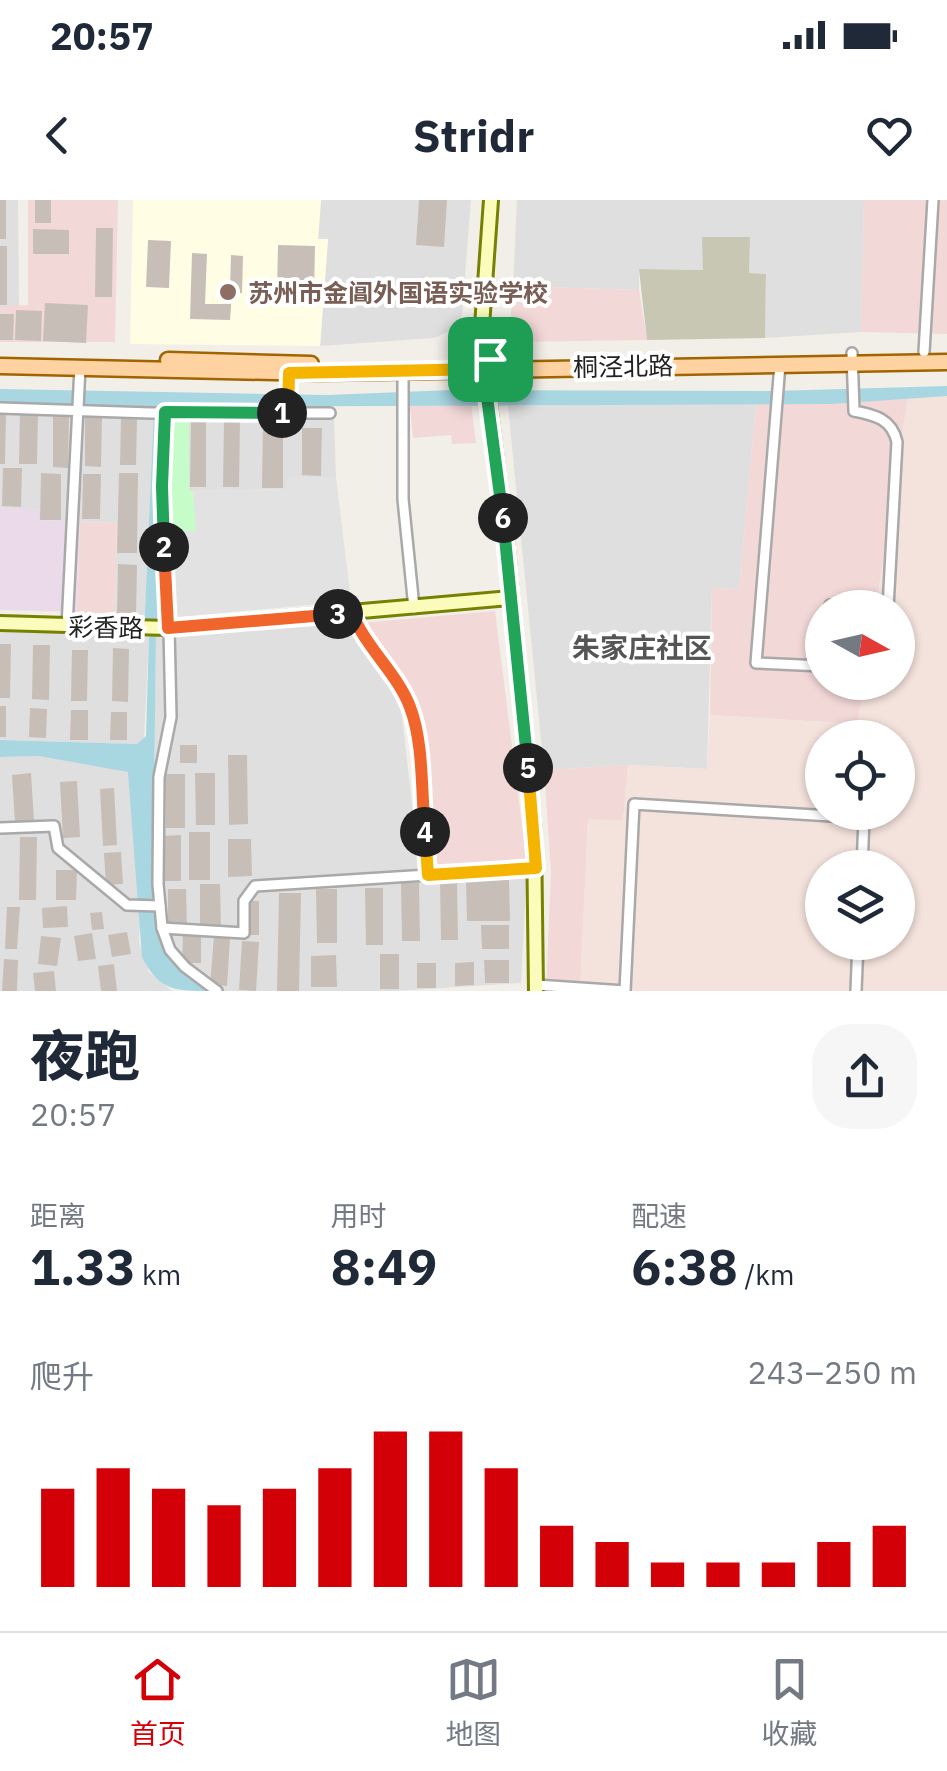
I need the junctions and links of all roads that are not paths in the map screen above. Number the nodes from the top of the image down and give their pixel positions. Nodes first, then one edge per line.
1 (491, 200) edge
2 (499, 200) edge
3 (933, 200) edge
4 (924, 352) junction
5 (947, 352) edge
6 (0, 356) edge
7 (852, 358) junction
8 (947, 362) edge
9 (780, 363) junction
10 (0, 366) edge
11 (485, 367) junction
12 (80, 368) junction
13 (403, 371) junction
14 (289, 373) junction
15 (0, 408) edge
16 (80, 408) junction
17 (288, 411) junction
18 (330, 413) dead end
19 (889, 590) edge
20 (511, 598) junction
21 (414, 608) junction
22 (352, 613) junction
23 (0, 623) edge
24 (67, 627) junction
25 (168, 628) junction
26 (805, 665) edge
27 (0, 828) edge
28 (863, 850) edge
29 (536, 868) junction
30 (428, 875) junction
31 (158, 906) junction
32 (162, 928) junction
33 (857, 960) edge
34 (536, 988) edge
35 (217, 991) edge
36 (856, 991) edge

1 - 11 main road
2 - 11 main road
3 - 4 street
4 - 5 main road, 桐泾北路
4 - 7 main road, 桐泾北路
6 - 11 main road, 桐泾北路
7 - 8 main road, 桐泾北路
7 - 9 main road, 桐泾北路
7 - 11 main road, 桐泾北路
7 - 19 street
9 - 11 main road, 桐泾北路
9 - 26 street
10 - 12 main road, 桐泾北路
11 - 13 main road, 桐泾北路
11 - 20 main road
12 - 14 main road, 桐泾北路
12 - 16 street
13 - 14 main road, 桐泾北路
13 - 21 street
14 - 17 lane
15 - 16 street
16 - 17 street
16 - 24 street
17 - 18 street
20 - 21 main road, 彩香路
20 - 29 main road
21 - 22 main road, 彩香路
22 - 25 main road, 彩香路
22 - 30 street
23 - 24 main road, 彩香路
24 - 25 main road, 彩香路
25 - 31 street
27 - 31 street
28 - 34 street
29 - 30 street
29 - 34 main road
30 - 32 street
31 - 32 street
32 - 35 street
33 - 36 street

